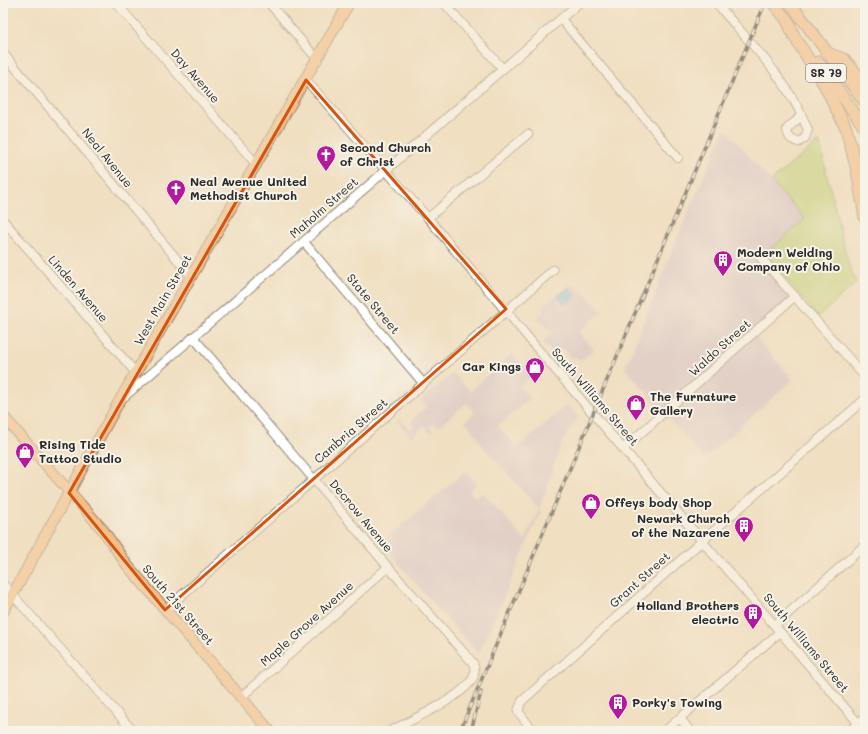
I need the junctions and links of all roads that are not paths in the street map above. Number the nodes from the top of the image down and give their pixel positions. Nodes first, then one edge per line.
1 (116, 3) edge
2 (269, 3) edge
3 (349, 3) edge
4 (444, 3) edge
5 (579, 3) edge
6 (716, 3) edge
7 (774, 3) edge
8 (790, 3) edge
9 (786, 18) junction
10 (561, 19) junction
11 (3, 53) edge
12 (828, 53) junction
13 (318, 60) junction
14 (503, 70) junction
15 (306, 80) junction
16 (865, 84) edge
17 (865, 102) edge
18 (801, 114) dead end
19 (865, 128) edge
20 (528, 134) dead end
21 (678, 158) dead end
22 (257, 165) junction
23 (386, 170) junction
24 (428, 218) junction
25 (865, 218) edge
26 (3, 220) edge
27 (304, 242) junction
28 (761, 258) dead end
29 (553, 270) dead end
30 (192, 277) junction
31 (795, 296) junction
32 (506, 309) junction
33 (194, 337) junction
34 (136, 373) junction
35 (865, 378) edge
36 (423, 383) junction
37 (865, 399) edge
38 (120, 400) junction
39 (3, 416) edge
40 (624, 448) junction
41 (314, 480) junction
42 (69, 493) junction
43 (702, 541) junction
44 (865, 545) edge
45 (388, 567) junction
46 (3, 584) edge
47 (12, 595) junction
48 (165, 610) junction
49 (3, 612) edge
50 (775, 625) junction
51 (780, 632) junction
52 (240, 698) junction
53 (865, 717) edge
54 (680, 718) junction
55 (858, 723) junction
56 (133, 731) edge
57 (270, 731) edge
58 (390, 731) edge
59 (532, 731) edge
60 (665, 731) edge
61 (690, 731) edge
62 (849, 731) edge
63 (865, 731) edge

1 - 22 street, Day Avenue
2 - 13 street
3 - 13 main road, West Main Street
4 - 14 street
5 - 10 street, Maholm Street
6 - 18 street
7 - 9 highway, SR 79
8 - 12 highway, SR 79
9 - 19 highway, SR 79
9 - 25 highway
10 - 14 street, Maholm Street
10 - 21 street
11 - 30 street, Neal Avenue
12 - 16 highway
12 - 17 highway, SR 79
13 - 15 main road, West Main Street
14 - 23 street, Maholm Street
15 - 22 main road, West Main Street
15 - 23 street, South Williams Street
20 - 24 street
22 - 30 main road, West Main Street
23 - 24 street, South Williams Street
23 - 27 street, Maholm Street
24 - 32 street, South Williams Street
26 - 34 street, Linden Avenue
27 - 33 street, Maholm Street
27 - 36 street, State Street
28 - 31 street
29 - 32 street, Cambria Street
30 - 34 main road, West Main Street
31 - 35 street
31 - 40 street, Waldo Street
32 - 36 street, Cambria Street
32 - 40 street, South Williams Street
33 - 38 street, Maholm Street
33 - 41 street, Decrow Avenue
34 - 38 main road, West Main Street
36 - 41 street, Cambria Street
37 - 43 street, Grant Street
38 - 42 main road, West Main Street
39 - 42 main road, South 21st Street
40 - 43 street, South Williams Street
41 - 45 street, Decrow Avenue
41 - 48 street, Cambria Street
42 - 47 main road, West Main Street
42 - 48 main road, South 21st Street
43 - 50 street, South Williams Street
43 - 59 street, Grant Street
44 - 50 street
45 - 52 street, Maple Grove Avenue
45 - 58 street, Decrow Avenue
46 - 47 street
47 - 49 main road, West Main Street
47 - 56 street
48 - 52 main road, South 21st Street
50 - 51 street, South Williams Street
51 - 54 street
51 - 55 street, South Williams Street
52 - 57 main road, South 21st Street
53 - 55 street
54 - 60 street
54 - 61 street
55 - 62 street
55 - 63 street, South Williams Street

